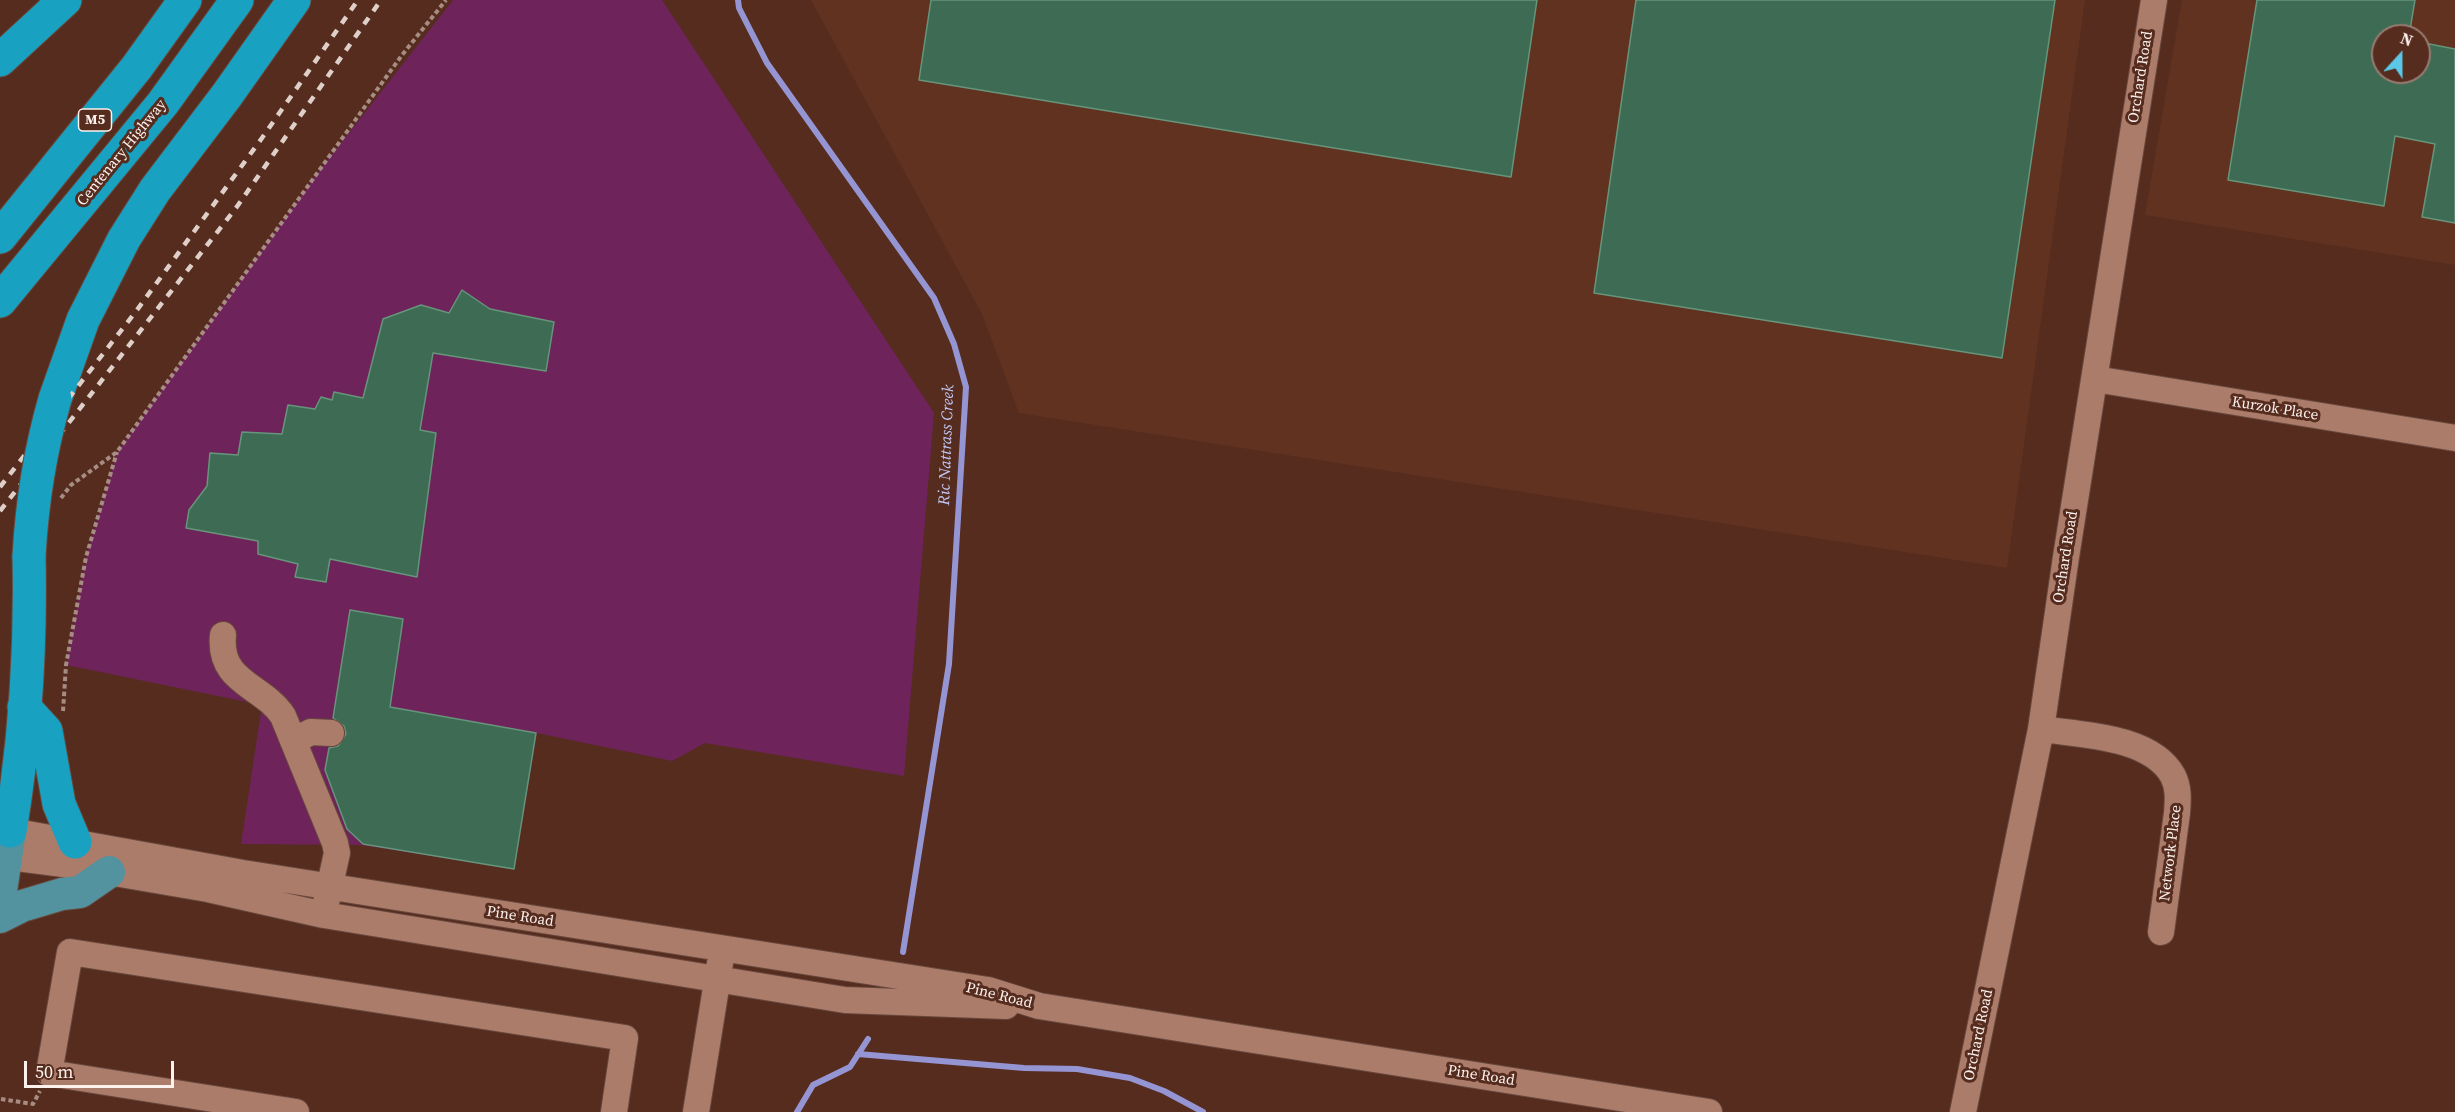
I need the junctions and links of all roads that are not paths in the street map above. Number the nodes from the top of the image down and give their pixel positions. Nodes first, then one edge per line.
1 (65, 0) edge
2 (185, 0) edge
3 (237, 0) edge
4 (294, 0) edge
5 (2154, 0) edge
6 (0, 60) edge
7 (0, 237) edge
8 (0, 301) edge
9 (2095, 379) junction
10 (2455, 438) edge
11 (223, 635) dead end
12 (24, 707) junction
13 (2041, 729) junction
14 (331, 733) dead end
15 (293, 741) junction
16 (75, 842) junction
17 (4, 843) edge
18 (109, 872) junction
19 (330, 887) junction
20 (0, 898) edge
21 (324, 915) junction
22 (0, 917) edge
23 (2161, 932) dead end
24 (722, 948) junction
25 (717, 980) junction
26 (1039, 1006) junction
27 (297, 1112) edge
28 (614, 1112) edge
29 (696, 1112) edge
30 (1709, 1112) edge
31 (1963, 1112) edge

1 - 6 highway
2 - 7 highway, M5
3 - 8 highway, Centenary Highway / M5
4 - 12 highway, bridge
5 - 9 street, Orchard Road
9 - 10 street, Kurzok Place
9 - 13 street, Orchard Road
11 - 15 street
12 - 16 highway
12 - 17 highway
13 - 23 street, Network Place
13 - 31 street, Orchard Road
14 - 15 street
15 - 19 street
16 - 17 street, Pine Road
16 - 19 street, Pine Road
17 - 18 street, Pine Road
17 - 20 main road
18 - 21 street, Pine Road
18 - 22 main road
19 - 21 street
19 - 24 street, Pine Road
21 - 25 street, Pine Road
24 - 25 street
24 - 26 street, Pine Road
25 - 26 street, Pine Road
25 - 29 street
26 - 30 street, Pine Road
27 - 28 street

